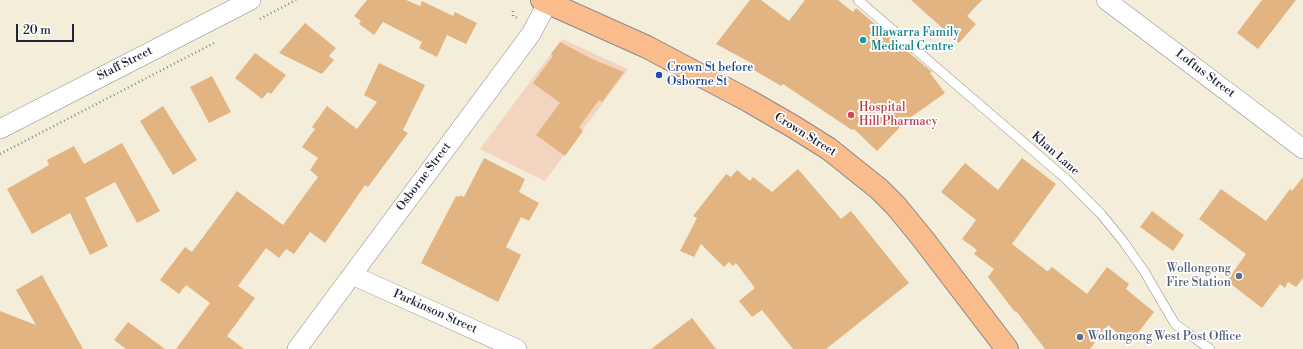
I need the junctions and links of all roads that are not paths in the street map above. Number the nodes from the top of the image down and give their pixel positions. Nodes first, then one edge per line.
1 (251, 0) edge
2 (858, 0) edge
3 (1106, 0) edge
4 (546, 1) edge
5 (0, 128) edge
6 (1303, 149) edge
7 (352, 275) junction
8 (297, 349) edge
9 (518, 349) edge
10 (1007, 349) edge
11 (1210, 349) edge

1 - 5 street, Staff Street
2 - 11 lane, Khan Lane
3 - 6 street, Loftus Street
4 - 7 street, Osborne Street
4 - 10 main road, Crown Street
7 - 8 street, Osborne Street
7 - 9 street, Parkinson Street

